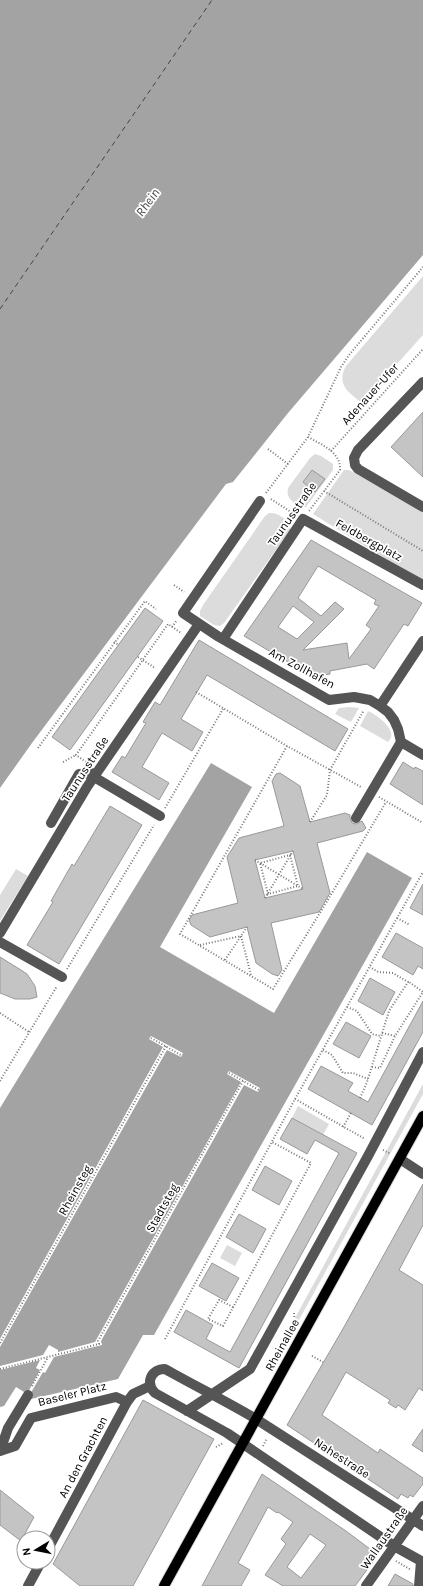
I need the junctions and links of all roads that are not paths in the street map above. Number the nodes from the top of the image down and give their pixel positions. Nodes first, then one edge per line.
1 (423, 382) edge
2 (260, 501) dead end
3 (423, 507) edge
4 (303, 519) joint
5 (423, 584) edge
6 (199, 624) junction
7 (223, 639) junction
8 (423, 641) edge
9 (380, 706) junction
10 (401, 742) junction
11 (423, 755) edge
12 (96, 774) junction
13 (160, 816) road end
14 (356, 818) dead end
15 (51, 823) dead end
16 (0, 933) edge
17 (0, 942) edge
18 (62, 977) road end
19 (423, 1052) edge
20 (423, 1116) edge
21 (400, 1159) junction
22 (423, 1174) edge
23 (150, 1386) junction
24 (28, 1395) road end
25 (211, 1395) junction
26 (127, 1402) junction
27 (187, 1411) junction
28 (256, 1419) junction
29 (243, 1444) junction
30 (0, 1451) edge
31 (423, 1506) edge
32 (413, 1520) junction
33 (423, 1526) edge
34 (56, 1534) edge
35 (394, 1546) junction
36 (422, 1562) edge
37 (37, 1570) edge
38 (28, 1586) edge
39 (164, 1586) edge
40 (366, 1586) edge
41 (419, 1586) edge

1 - 3 street
2 - 6 street, Am Zollhafen
4 - 5 street, Feldbergplatz
4 - 7 street, Taunusstraße
6 - 7 street, Am Zollhafen
6 - 12 street, Taunusstraße
7 - 9 street, Am Zollhafen
8 - 9 street
9 - 10 street, Am Zollhafen
10 - 11 street
10 - 14 street
12 - 13 street
12 - 15 street
12 - 16 street, Taunusstraße
17 - 18 street
19 - 25 street, Rheinallee
20 - 21 main road, Rheinallee
21 - 22 street
21 - 28 main road, Rheinallee
23 - 25 street
23 - 26 street, An den Grachten
23 - 27 street
24 - 30 street
25 - 27 street
25 - 28 street
26 - 30 street, Baseler Platz
26 - 34 street, An den Grachten
27 - 29 street
28 - 29 main road, Rheinallee
28 - 32 street, Nahestraße
29 - 35 street
29 - 39 main road, Rheinallee
31 - 32 street, Wallaustraße
32 - 33 street, Nahestraße
32 - 35 street, Wallaustraße
35 - 36 street
35 - 40 street, Wallaustraße
36 - 41 street
37 - 38 street

